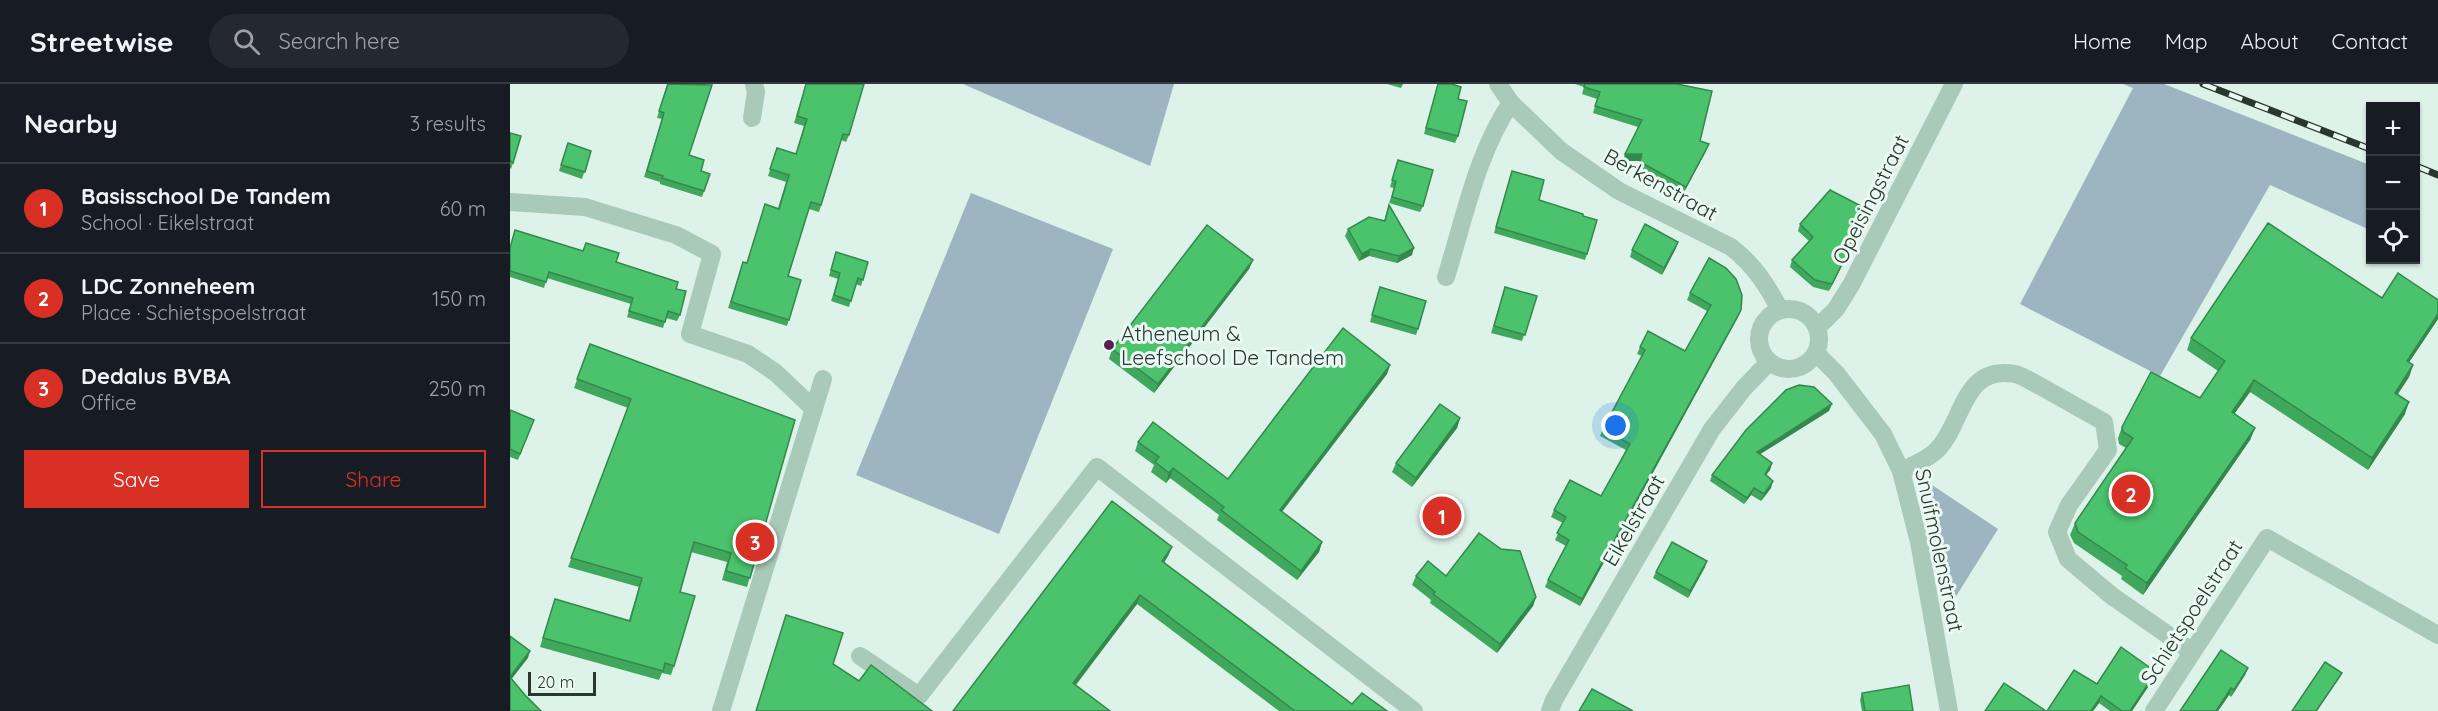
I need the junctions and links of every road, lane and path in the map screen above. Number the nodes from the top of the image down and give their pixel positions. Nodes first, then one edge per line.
1 (754, 84) edge
2 (1498, 84) edge
3 (1954, 84) edge
4 (1511, 104) junction
5 (752, 118) dead end
6 (510, 202) edge
7 (1446, 277) dead end
8 (1780, 310) junction
9 (1817, 328) junction
10 (1817, 354) junction
11 (1769, 362) junction
12 (823, 379) dead end
13 (814, 409) junction
14 (1901, 471) junction
15 (2438, 635) edge
16 (2191, 651) junction
17 (860, 656) dead end
18 (721, 711) edge
19 (1414, 711) edge
20 (1550, 711) edge
21 (1950, 711) edge
22 (2154, 711) edge

1 - 5 street
2 - 4 street, Berkenstraat
3 - 9 street, Opeisingstraat
4 - 7 street
4 - 8 street, Berkenstraat
6 - 13 street
8 - 9 street
8 - 11 street
9 - 10 street
10 - 11 street
10 - 14 street, Snuifmolenstraat
11 - 20 street, Eikelstraat
12 - 13 street
13 - 18 street
14 - 16 street
14 - 21 street, Snuifmolenstraat
15 - 16 street, Schietspoelstraat
16 - 22 street, Schietspoelstraat
17 - 19 street

